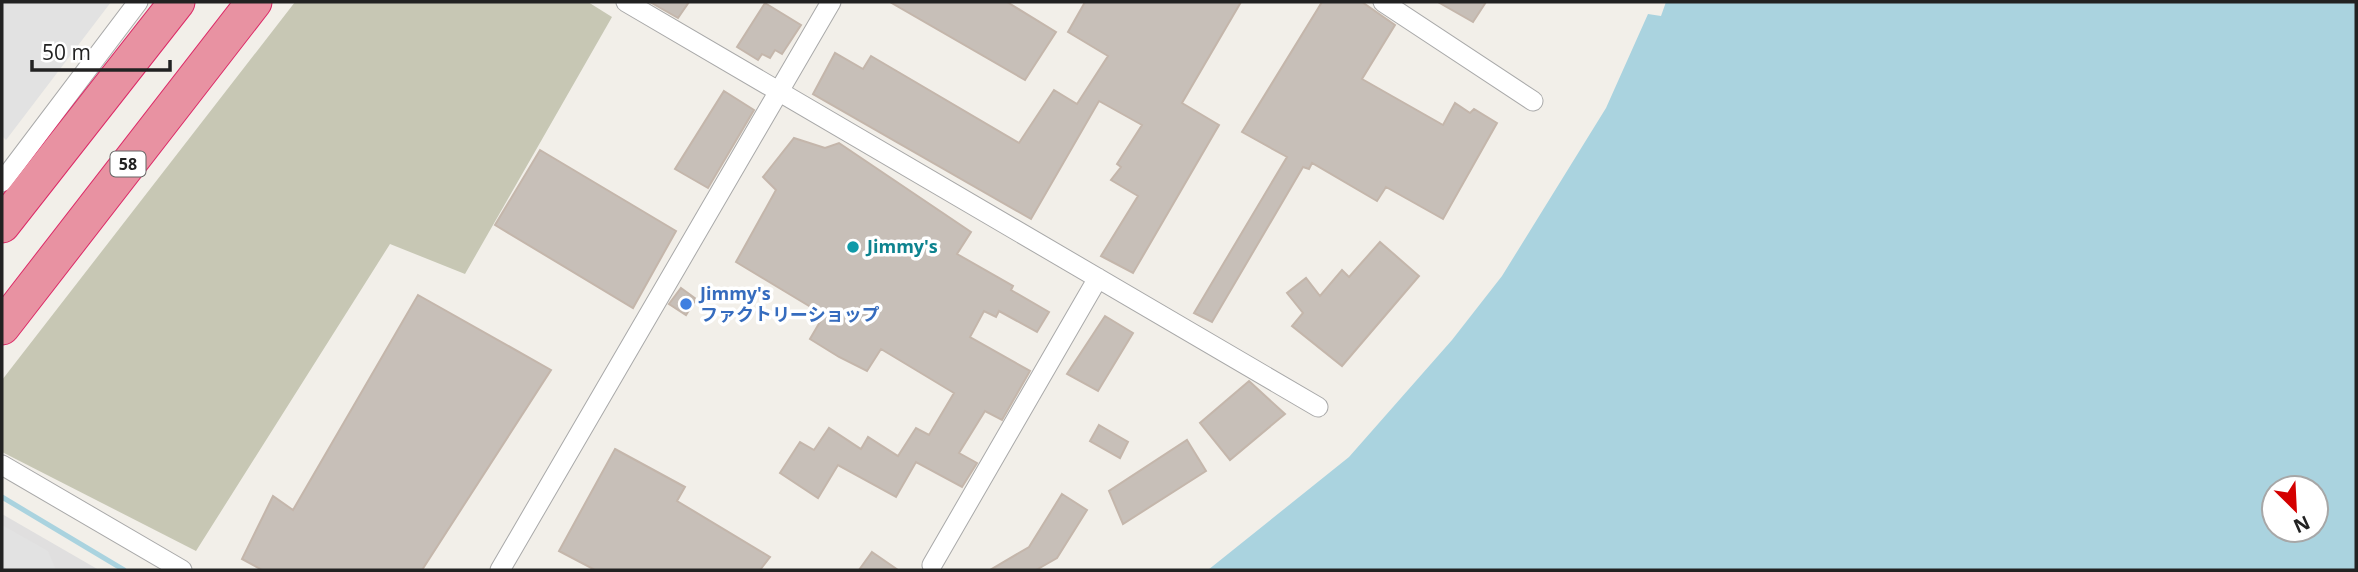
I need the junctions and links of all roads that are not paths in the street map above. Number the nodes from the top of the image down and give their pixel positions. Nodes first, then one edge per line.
1 (138, 2) edge
2 (177, 2) edge
3 (254, 2) edge
4 (626, 2) edge
5 (831, 2) edge
6 (1383, 2) edge
7 (778, 92) junction
8 (1533, 101) dead end
9 (9, 158) edge
10 (2, 181) edge
11 (2, 225) edge
12 (1098, 278) junction
13 (2, 327) edge
14 (1318, 407) dead end
15 (2, 465) edge
16 (932, 565) dead end
17 (183, 570) edge
18 (500, 570) edge

1 - 9 street
2 - 11 highway
3 - 13 highway, 58
4 - 7 street
5 - 7 street
6 - 8 street
7 - 12 street
7 - 18 street
9 - 10 street
12 - 14 street
12 - 16 street
15 - 17 street

